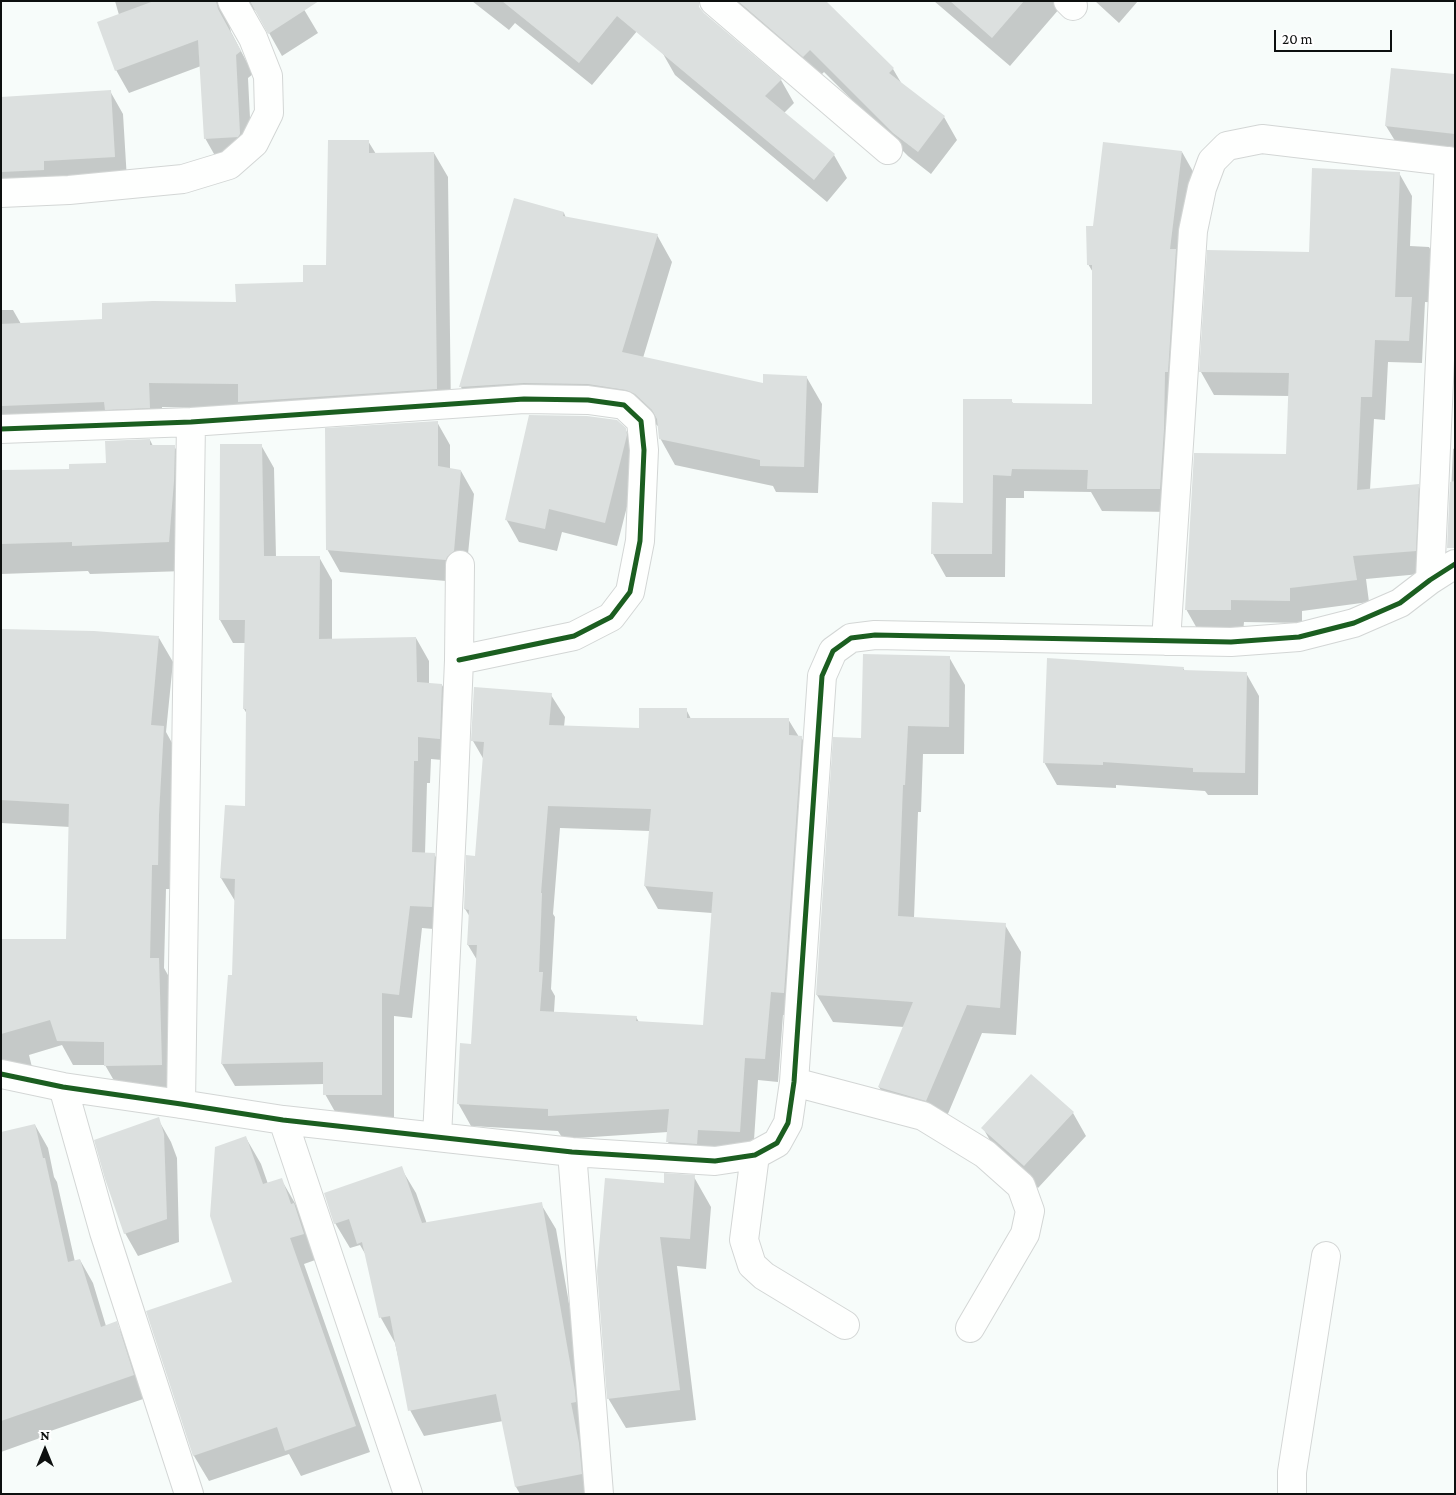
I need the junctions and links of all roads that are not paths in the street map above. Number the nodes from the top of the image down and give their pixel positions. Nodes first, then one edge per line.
1 (232, 1) edge
2 (714, 1) edge
3 (888, 150) dead end
4 (1452, 162) edge
5 (1, 193) edge
6 (191, 422) junction
7 (1, 429) edge
8 (1455, 564) edge
9 (460, 565) dead end
10 (1430, 580) junction
11 (1166, 641) junction
12 (459, 660) junction
13 (1, 1074) edge
14 (794, 1082) junction
15 (62, 1087) junction
16 (181, 1104) junction
17 (283, 1120) junction
18 (437, 1137) junction
19 (572, 1152) junction
20 (755, 1155) junction
21 (1326, 1256) dead end
22 (845, 1325) dead end
23 (970, 1328) dead end
24 (189, 1494) edge
25 (408, 1494) edge
26 (599, 1494) edge
27 (1292, 1494) edge

1 - 5 street
2 - 3 street
4 - 10 street
4 - 11 street
6 - 7 street
6 - 12 street
6 - 16 street
8 - 10 street
9 - 12 street
10 - 11 street
11 - 14 street
12 - 18 street
13 - 15 street
14 - 20 street
14 - 23 street
15 - 16 street
15 - 24 street
16 - 17 street
17 - 18 street
17 - 25 street
18 - 19 street
19 - 20 street
19 - 26 street
20 - 22 street
21 - 27 street

